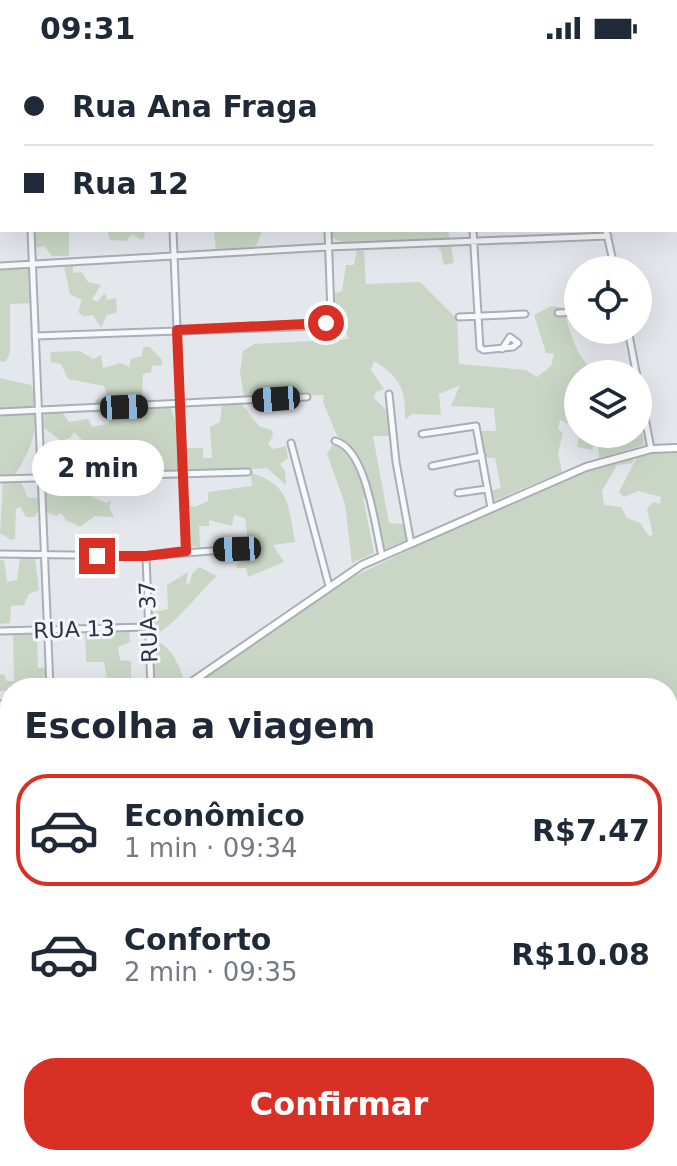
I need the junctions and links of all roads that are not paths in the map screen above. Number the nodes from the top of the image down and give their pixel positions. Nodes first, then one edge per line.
1 (31, 232) edge
2 (173, 232) edge
3 (328, 232) edge
4 (473, 232) edge
5 (607, 233) edge
6 (474, 242) junction
7 (328, 247) junction
8 (612, 256) edge
9 (175, 257) junction
10 (32, 265) junction
11 (0, 266) edge
12 (558, 313) dead end
13 (564, 313) edge
14 (525, 314) dead end
15 (459, 317) dead end
16 (479, 317) junction
17 (177, 330) junction
18 (35, 336) junction
19 (631, 344) edge
20 (502, 349) dead end
21 (389, 394) dead end
22 (307, 397) dead end
23 (181, 405) junction
24 (38, 410) junction
25 (0, 412) edge
26 (422, 434) dead end
27 (335, 441) dead end
28 (291, 443) dead end
29 (677, 448) edge
30 (651, 449) junction
31 (482, 456) junction
32 (432, 466) dead end
33 (248, 472) dead end
34 (40, 476) junction
35 (182, 476) junction
36 (0, 479) edge
37 (487, 489) junction
38 (458, 493) dead end
39 (491, 508) junction
40 (411, 544) junction
41 (237, 549) dead end
42 (186, 551) junction
43 (0, 554) edge
44 (42, 554) junction
45 (146, 556) junction
46 (382, 556) junction
47 (329, 586) junction
48 (147, 627) junction
49 (47, 630) junction
50 (0, 631) edge
51 (49, 678) edge
52 (150, 678) edge
53 (197, 678) edge

1 - 10 street
2 - 9 street
3 - 7 street
4 - 6 street
5 - 6 street
5 - 8 street
6 - 7 street
6 - 16 street
7 - 9 street
7 - 17 street
9 - 10 street
9 - 17 street
10 - 11 street
10 - 18 street
12 - 13 street
14 - 16 street
15 - 16 street
16 - 20 street
17 - 18 street
17 - 23 street
18 - 24 street
19 - 30 street
21 - 40 street
22 - 23 street
23 - 24 street
23 - 35 street
24 - 25 street
24 - 34 street
26 - 31 street
27 - 46 street
28 - 47 street
29 - 30 street
30 - 39 street
31 - 32 street
31 - 37 street
33 - 35 street
34 - 35 street
34 - 36 street
34 - 44 street
35 - 42 street
37 - 38 street
37 - 39 street
39 - 40 street
40 - 46 street
41 - 42 street
42 - 45 street
43 - 44 street
44 - 45 street
44 - 49 street
45 - 48 street, RUA 37
46 - 47 street
47 - 53 street
48 - 49 street, RUA 13
48 - 52 street, RUA 37
49 - 50 street, RUA 13
49 - 51 street

